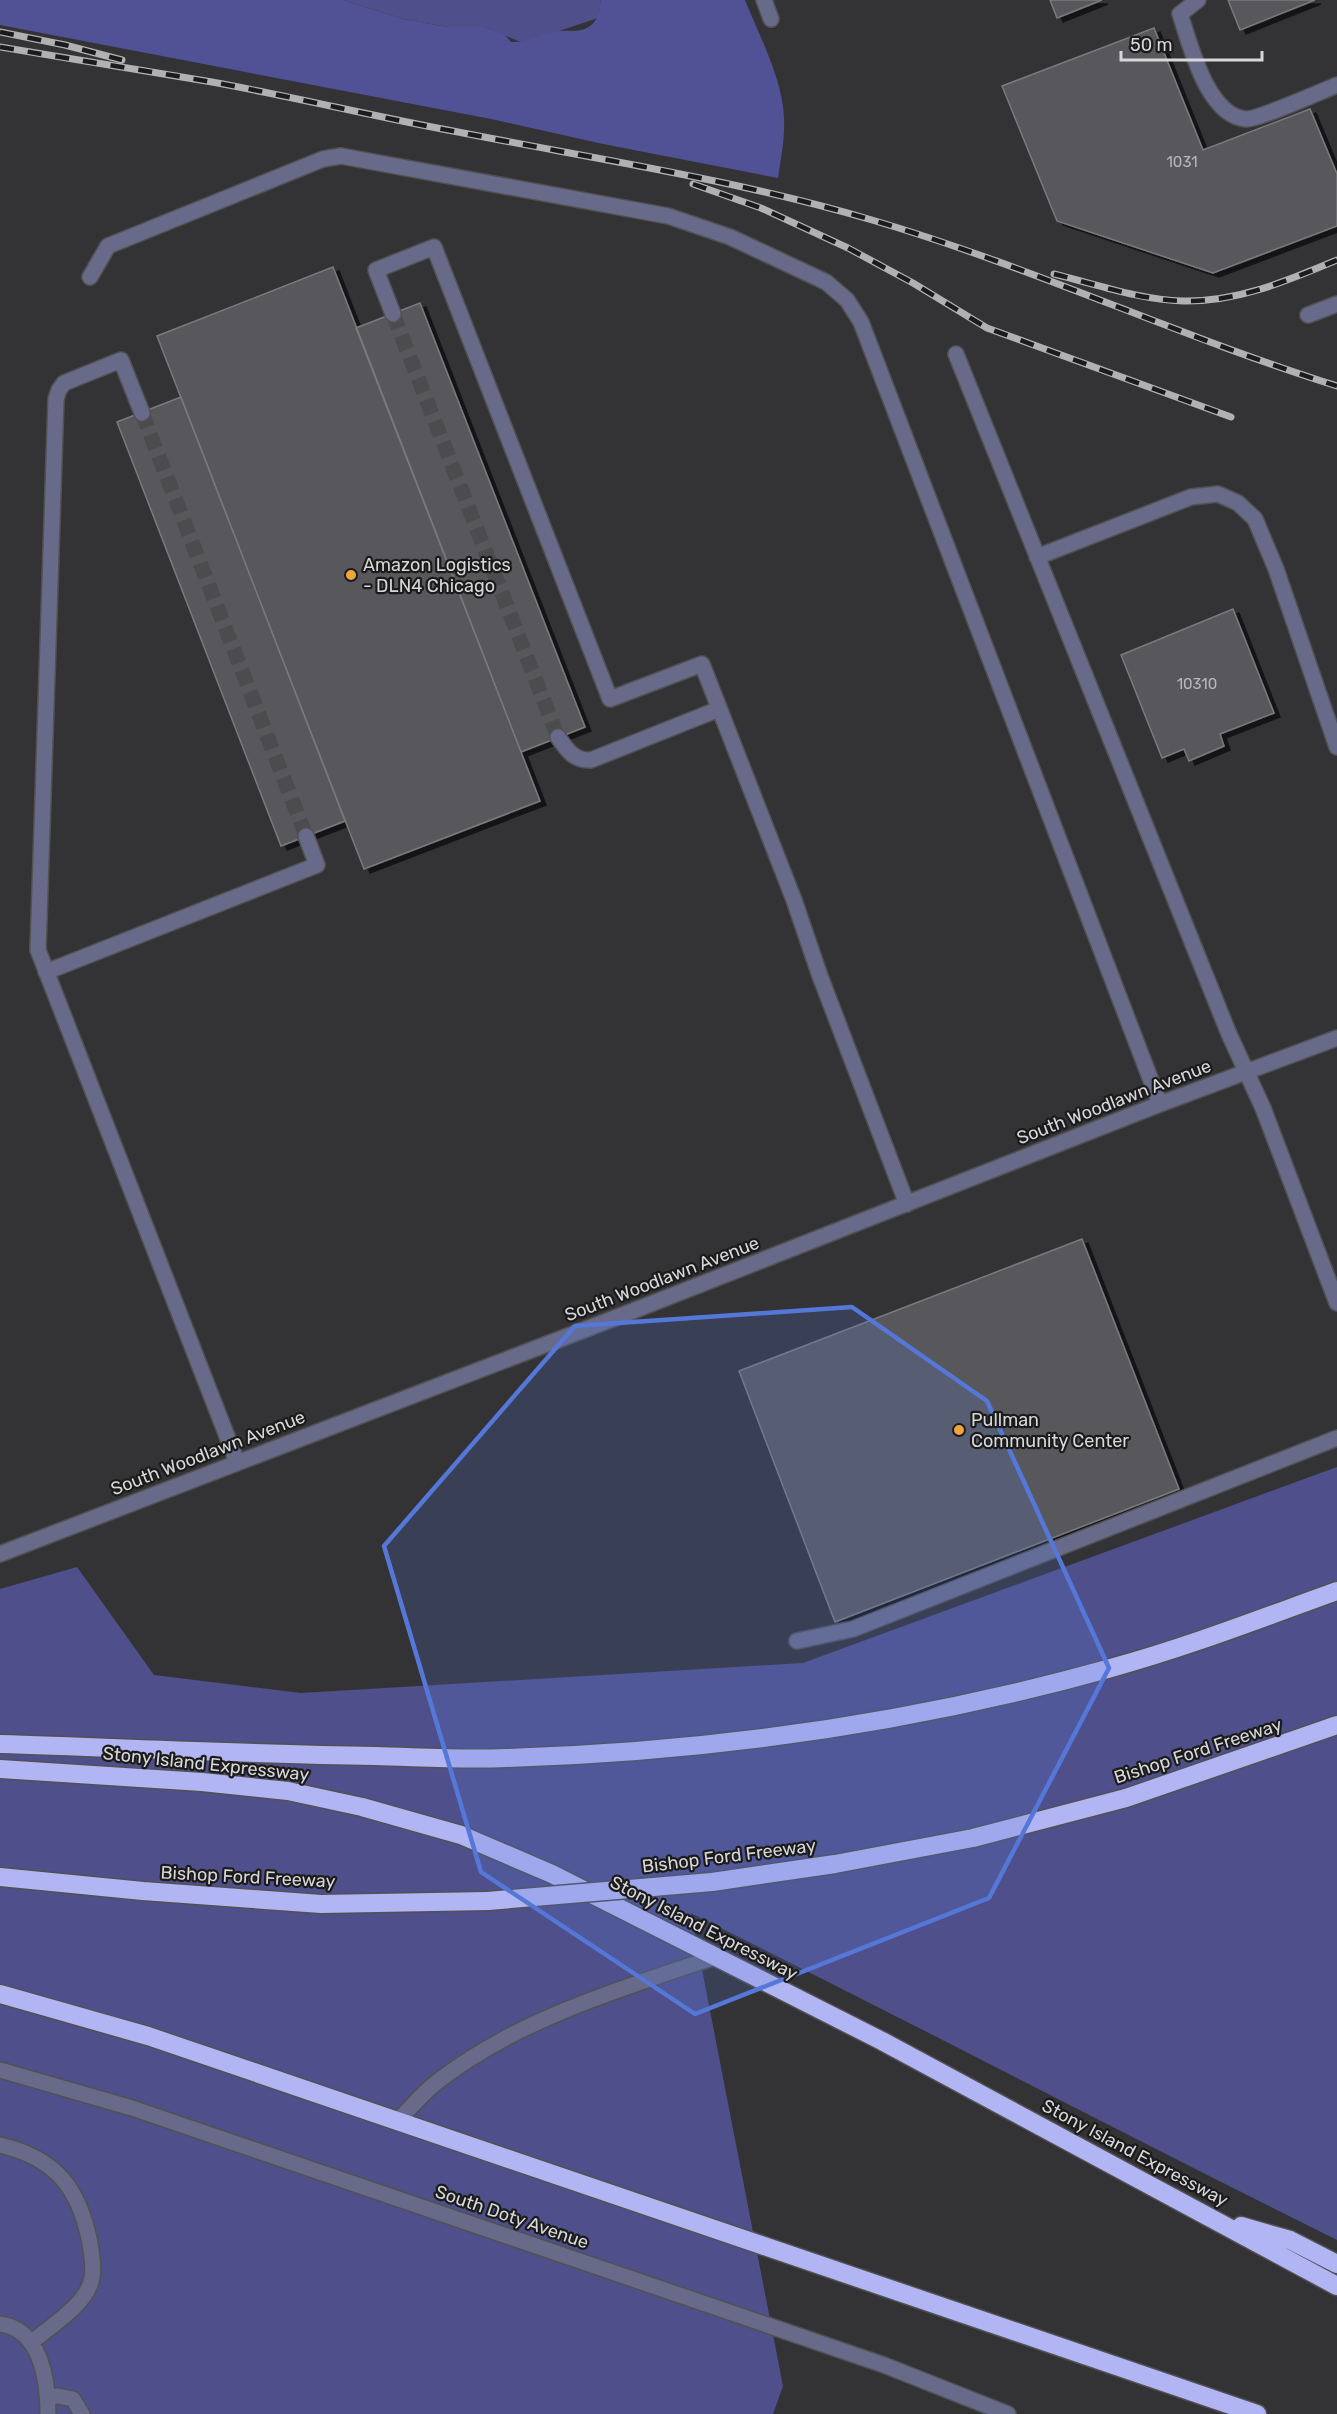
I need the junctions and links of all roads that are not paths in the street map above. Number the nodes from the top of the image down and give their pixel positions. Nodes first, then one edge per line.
1 (764, 0) edge
2 (1198, 0) edge
3 (771, 19) dead end
4 (1337, 86) edge
5 (90, 277) dead end
6 (1337, 304) edge
7 (393, 314) tunnel mouth
8 (1308, 315) dead end
9 (956, 354) dead end
10 (142, 413) tunnel mouth
11 (1037, 557) junction
12 (719, 709) junction
13 (558, 737) tunnel mouth
14 (1337, 747) edge
15 (306, 836) tunnel mouth
16 (46, 972) junction
17 (1337, 1038) edge
18 (1245, 1073) junction
19 (1160, 1104) junction
20 (907, 1204) junction
21 (1337, 1304) edge
22 (1337, 1438) edge
23 (237, 1462) junction
24 (0, 1554) edge
25 (1337, 1591) edge
26 (797, 1641) dead end
27 (1337, 1725) edge
28 (0, 1744) edge
29 (0, 1768) edge
30 (0, 1877) edge
31 (715, 1957) junction
32 (0, 1994) edge
33 (0, 2070) edge
34 (398, 2120) junction
35 (0, 2145) edge
36 (1208, 2217) junction
37 (1337, 2264) edge
38 (1337, 2286) edge
39 (0, 2324) edge
40 (31, 2343) junction
41 (48, 2397) junction
42 (1208, 2397) junction
43 (48, 2414) edge
44 (82, 2414) edge
45 (1008, 2414) edge
46 (1239, 2414) edge
47 (1257, 2414) edge

1 - 3 street
2 - 4 street
5 - 19 street
6 - 8 street
7 - 12 street
9 - 11 street
10 - 16 street
11 - 14 street
11 - 18 street
12 - 13 street
12 - 20 street
15 - 16 street
16 - 23 street
17 - 18 street, South Woodlawn Avenue
18 - 19 street, South Woodlawn Avenue
18 - 21 street
19 - 20 street, South Woodlawn Avenue
20 - 23 street, South Woodlawn Avenue
22 - 26 street
23 - 24 street, South Woodlawn Avenue
25 - 28 highway
27 - 30 highway, Bishop Ford Freeway, bridge
29 - 31 highway, Stony Island Expressway
31 - 34 street
31 - 36 highway, Stony Island Expressway
32 - 34 highway
33 - 45 street, South Doty Avenue
34 - 42 highway
35 - 40 street
36 - 37 highway
36 - 38 highway, Stony Island Expressway
39 - 40 street
40 - 41 street
41 - 43 street
41 - 44 street
42 - 46 highway
42 - 47 highway

